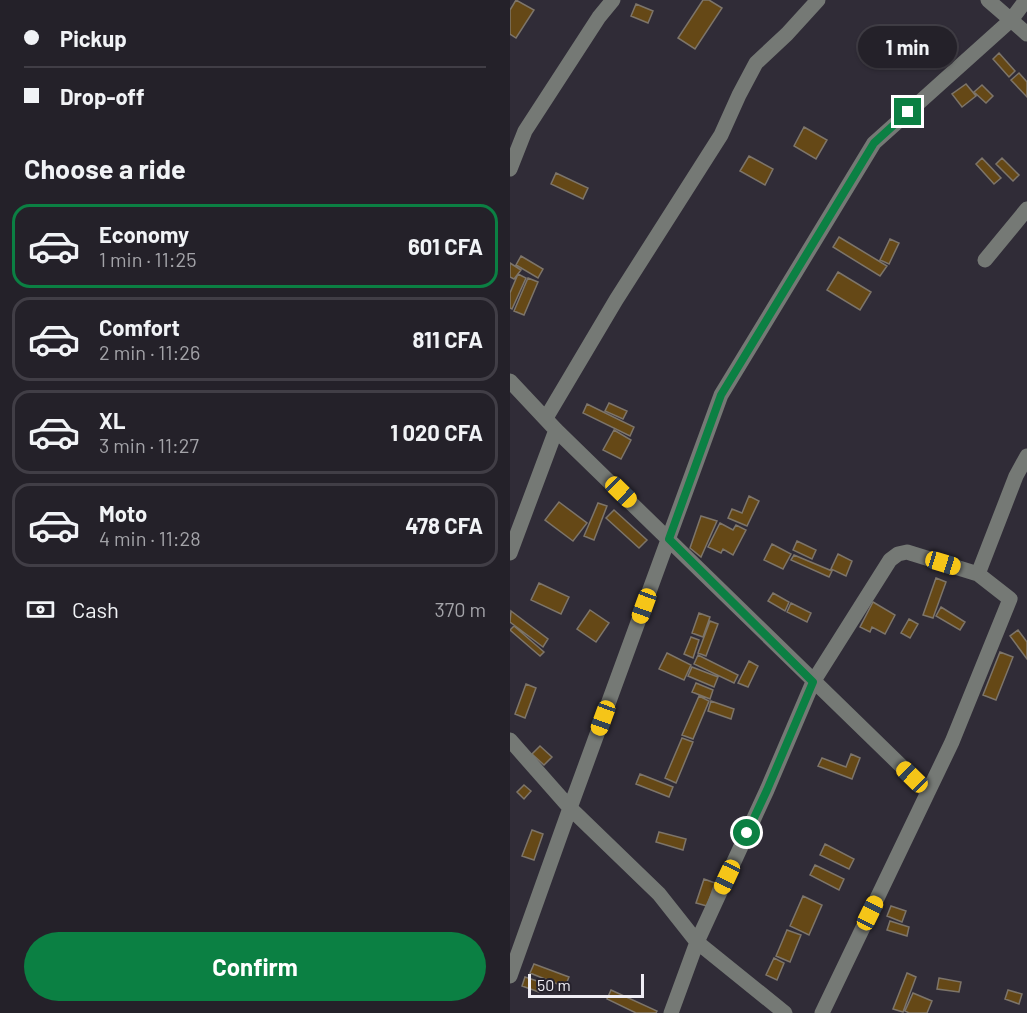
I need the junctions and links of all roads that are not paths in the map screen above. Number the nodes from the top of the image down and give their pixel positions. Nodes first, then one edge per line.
1 (613, 0) edge
2 (818, 0) edge
3 (988, 0) edge
4 (1026, 0) edge
5 (1011, 20) junction
6 (1027, 34) edge
7 (510, 126) edge
8 (525, 131) junction
9 (510, 169) edge
10 (1027, 209) edge
11 (985, 260) dead end
12 (510, 381) edge
13 (551, 424) junction
14 (1027, 456) edge
15 (669, 539) junction
16 (510, 554) edge
17 (978, 574) junction
18 (813, 682) junction
19 (510, 740) edge
20 (928, 792) junction
21 (570, 808) junction
22 (696, 942) junction
23 (510, 976) edge
24 (671, 1013) edge
25 (785, 1013) edge
26 (822, 1013) edge

1 - 8 street
2 - 13 street
3 - 5 street
4 - 5 street
5 - 6 street
5 - 15 street
7 - 8 street
8 - 9 street
10 - 11 street
12 - 13 street
13 - 15 street
13 - 16 street
14 - 17 street
15 - 18 street
15 - 21 street
17 - 18 street
17 - 20 street
18 - 20 street
18 - 22 street
19 - 21 street
20 - 26 street
21 - 22 street
21 - 23 street
22 - 24 street
22 - 25 street

